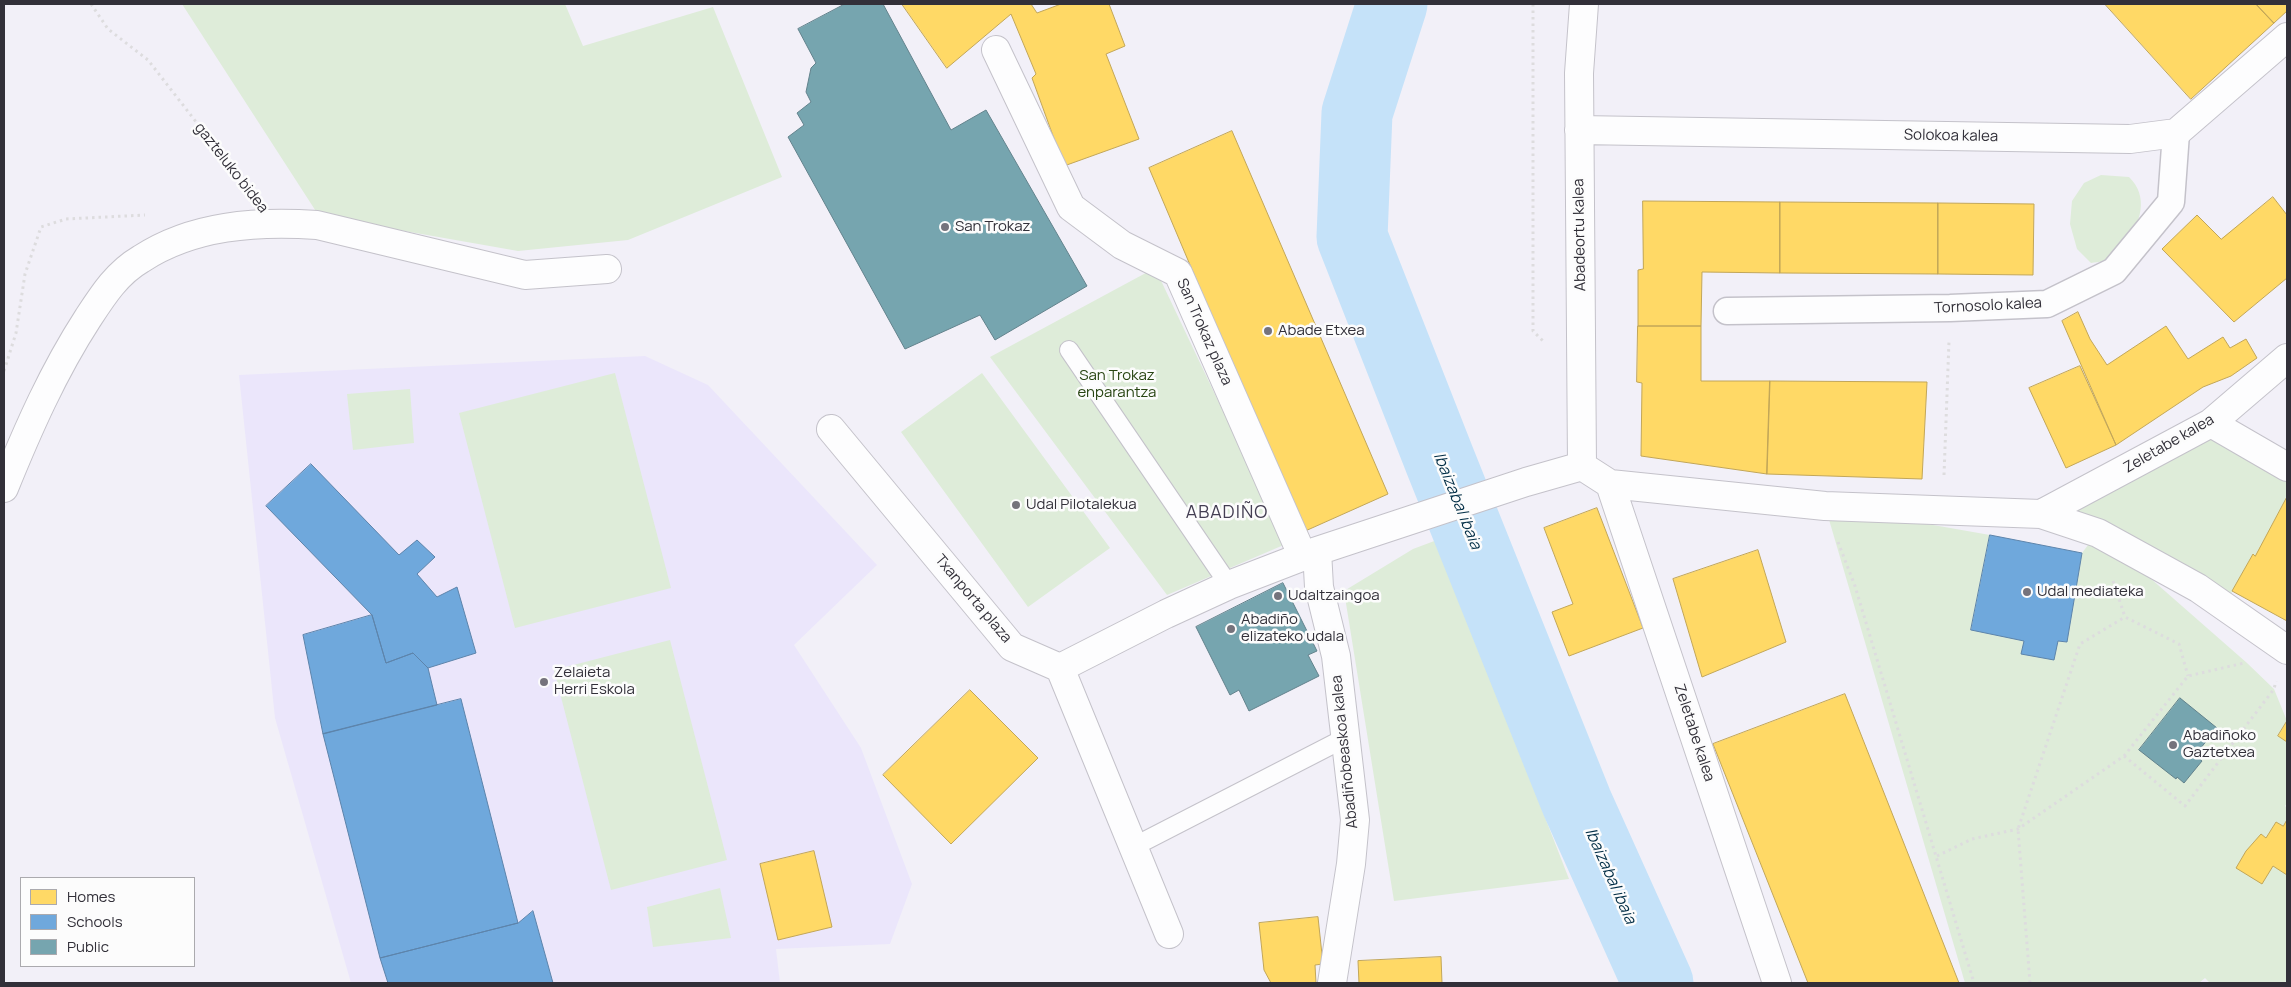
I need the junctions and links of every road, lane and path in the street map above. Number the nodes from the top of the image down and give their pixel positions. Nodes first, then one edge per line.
1 (91, 4) edge
2 (1532, 4) edge
3 (1584, 4) edge
4 (2287, 37) edge
5 (996, 50) dead end
6 (1579, 130) junction
7 (2176, 134) junction
8 (276, 223) junction
9 (607, 269) dead end
10 (1950, 308) junction
11 (1727, 311) dead end
12 (1550, 348) dead end
13 (1069, 350) dead end
14 (2287, 358) edge
15 (2211, 423) junction
16 (831, 429) dead end
17 (1582, 466) junction
18 (2287, 467) edge
19 (1610, 484) junction
20 (4, 488) edge
21 (1825, 506) junction
22 (1943, 511) junction
23 (2041, 514) junction
24 (2098, 533) junction
25 (1310, 554) junction
26 (1229, 585) junction
27 (2124, 617) junction
28 (2286, 646) edge
29 (1060, 668) junction
30 (2188, 676) junction
31 (1346, 738) junction
32 (2124, 756) junction
33 (2018, 829) junction
34 (1133, 847) junction
35 (1937, 856) junction
36 (1169, 934) dead end
37 (1332, 983) edge
38 (1778, 983) edge
39 (1974, 983) edge
40 (2030, 983) edge

1 - 8 path, gazteluko bidea
2 - 12 path
3 - 6 street, Abadeortu kalea
4 - 7 street
5 - 25 street, San Trokaz plaza
6 - 7 street, Solokoa kalea
6 - 17 street, Abadeortu kalea
7 - 10 street, Tornosolo kalea
8 - 9 street
8 - 20 street
10 - 11 street, Tornosolo kalea
10 - 22 path
13 - 26 lane
14 - 15 street, Zeletabe kalea
15 - 18 street
15 - 23 street, Zeletabe kalea
16 - 29 street, Txanporta plaza
17 - 19 street, Zeletabe kalea
17 - 25 street
19 - 21 street, Zeletabe kalea
19 - 38 street, Zeletabe kalea
21 - 22 street, Zeletabe kalea
21 - 35 path
22 - 23 street, Zeletabe kalea
23 - 24 street, Zeletabe kalea
24 - 27 path
24 - 28 street, Zeletabe kalea
25 - 26 street
25 - 31 street, Abadiñobeaskoa kalea
26 - 29 street
27 - 30 path
27 - 33 path
28 - 30 path
28 - 32 path
29 - 34 street
30 - 32 path
31 - 34 lane
31 - 37 street, Abadiñobeaskoa kalea
32 - 33 path
33 - 35 path
33 - 40 path
34 - 36 street
35 - 39 path

